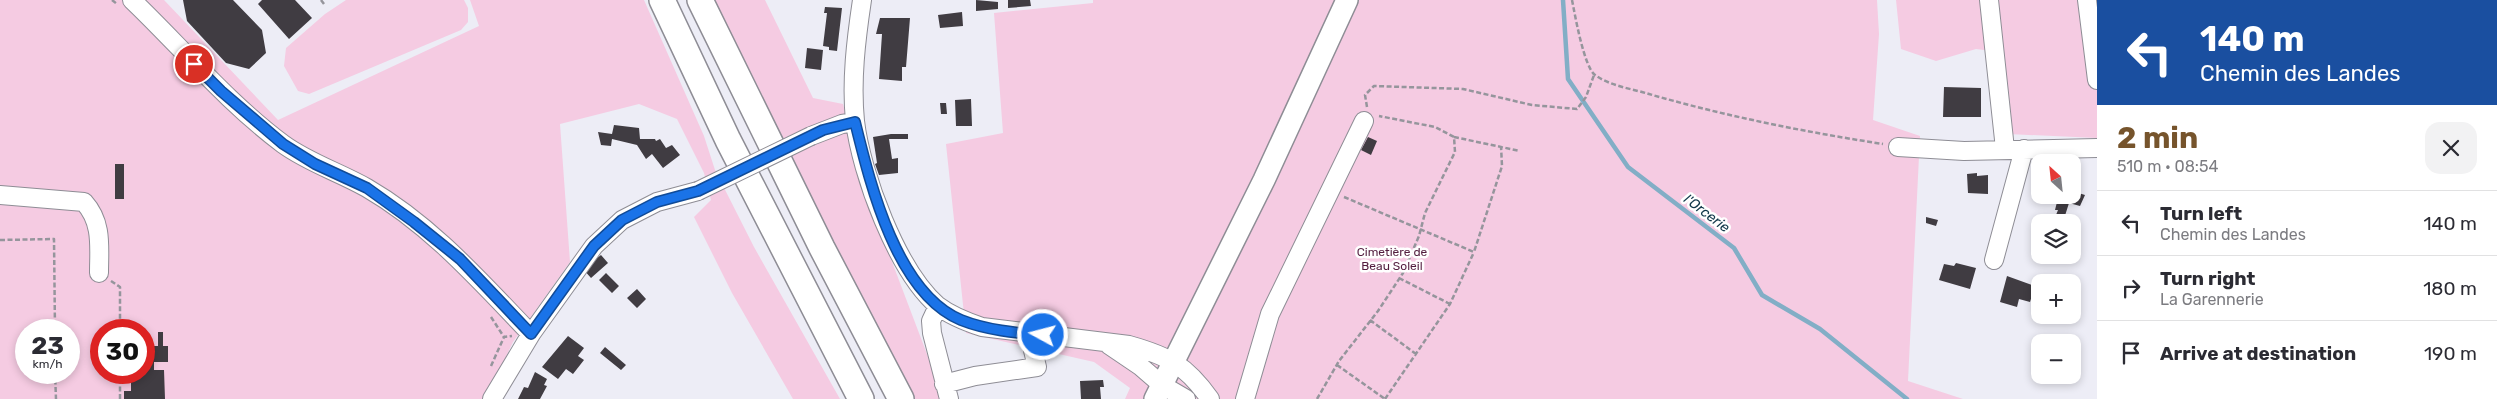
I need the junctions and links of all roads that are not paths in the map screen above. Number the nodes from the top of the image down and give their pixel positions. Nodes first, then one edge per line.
1 (132, 0) edge
2 (662, 0) edge
3 (688, 0) edge
4 (700, 0) edge
5 (862, 0) edge
6 (1347, 0) edge
7 (1989, 0) edge
8 (2087, 0) edge
9 (2097, 80) edge
10 (1367, 119) road end
11 (855, 122) junction
12 (1898, 147) road end
13 (2097, 148) edge
14 (2005, 149) junction
15 (2024, 149) junction
16 (0, 195) edge
17 (1994, 260) dead end
18 (99, 273) road end
19 (938, 306) junction
20 (531, 334) junction
21 (1029, 334) junction
22 (1107, 344) junction
23 (1174, 362) junction
24 (947, 391) edge
25 (1159, 392) edge
26 (492, 399) edge
27 (861, 399) edge
28 (888, 399) edge
29 (901, 399) edge
30 (1186, 399) edge
31 (1210, 399) edge
32 (1245, 399) edge

1 - 20 street
2 - 27 highway
3 - 28 highway
4 - 29 highway
5 - 11 street
6 - 23 main road
7 - 14 street
8 - 9 street
10 - 32 street
11 - 19 street
11 - 20 street, bridge
12 - 14 street
13 - 15 street
14 - 15 street
15 - 17 street
16 - 18 street
19 - 21 street
19 - 24 street
20 - 26 street
21 - 22 street
21 - 24 street
22 - 23 street
22 - 25 street
23 - 25 main road
23 - 31 street
25 - 30 street

